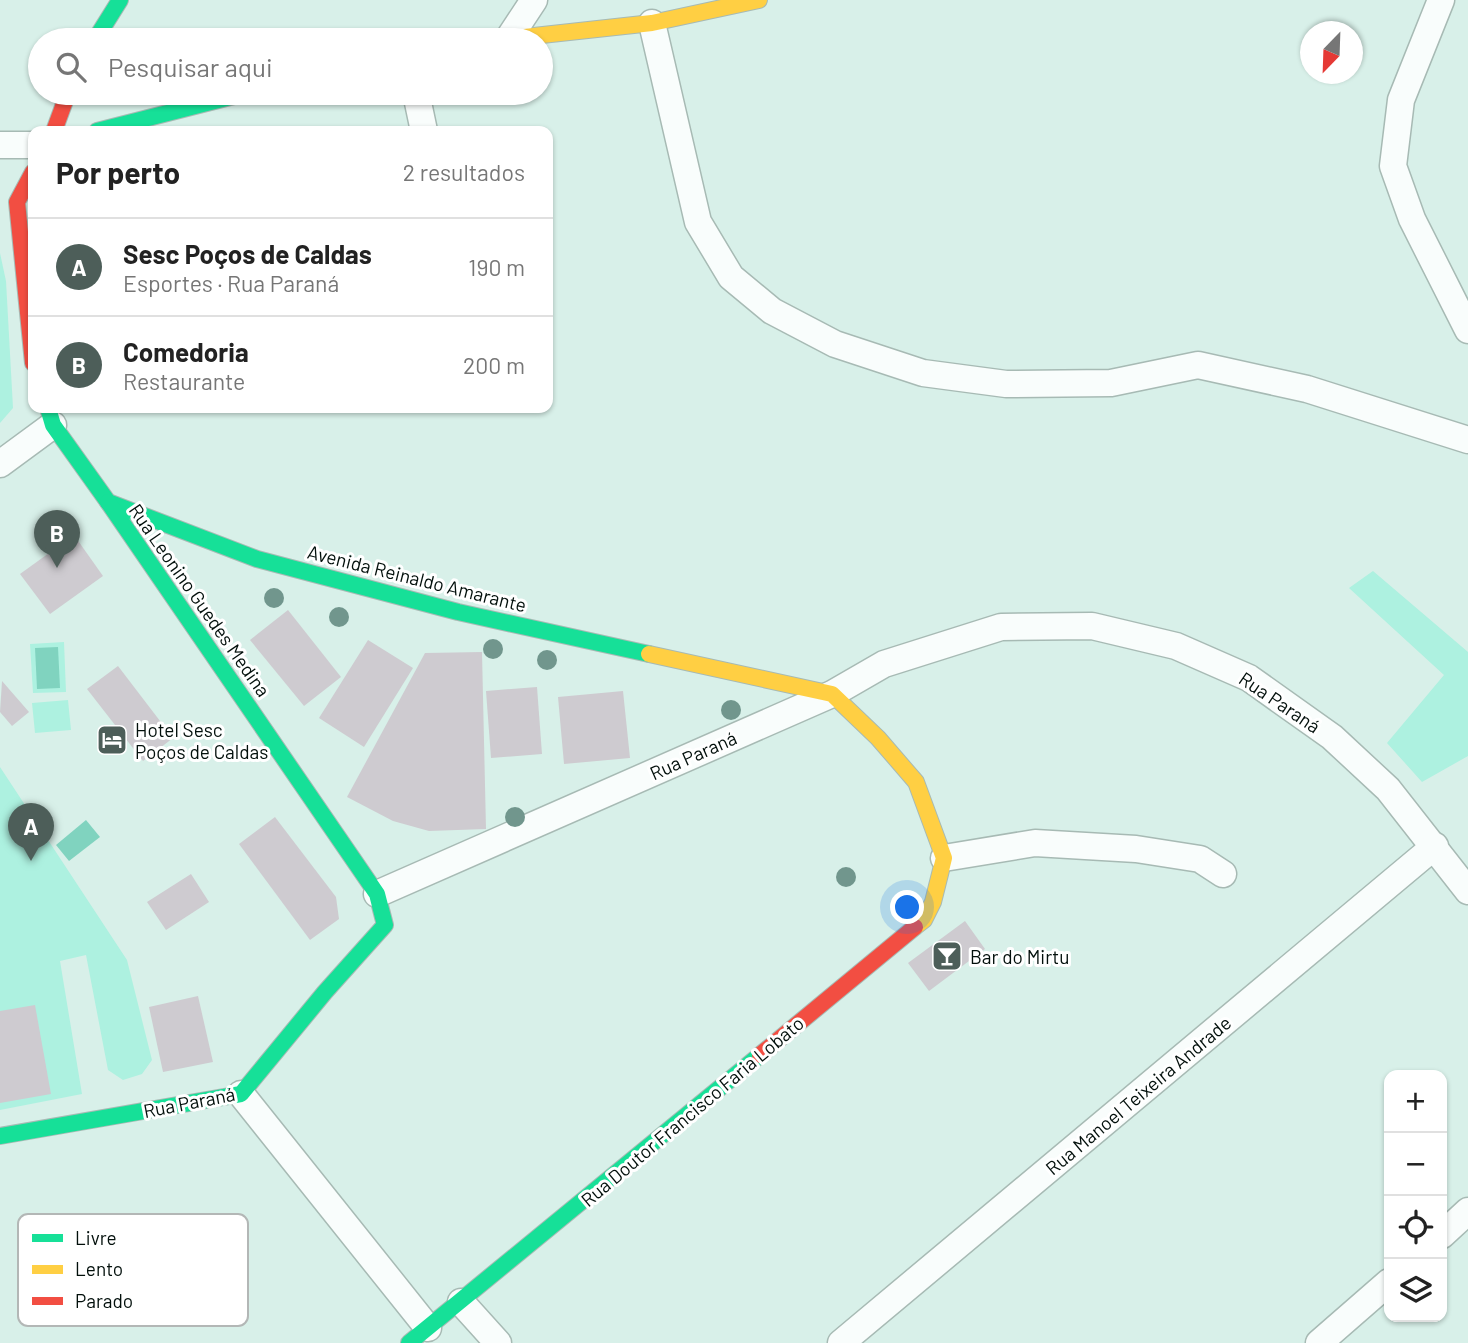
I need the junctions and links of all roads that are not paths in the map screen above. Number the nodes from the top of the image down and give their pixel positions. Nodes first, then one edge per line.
1 (120, 0) edge
2 (534, 0) edge
3 (759, 0) edge
4 (1441, 0) edge
5 (652, 23) junction
6 (102, 28) edge
7 (512, 28) edge
8 (553, 34) edge
9 (64, 105) edge
10 (199, 105) edge
11 (419, 105) edge
12 (56, 126) edge
13 (117, 126) edge
14 (423, 126) edge
15 (0, 145) edge
16 (28, 145) edge
17 (28, 181) edge
18 (28, 313) edge
19 (1468, 330) edge
20 (51, 417) edge
21 (1468, 440) edge
22 (0, 464) edge
23 (108, 502) junction
24 (832, 694) junction
25 (1435, 846) junction
26 (944, 858) junction
27 (1223, 874) dead end
28 (1468, 891) edge
29 (377, 894) junction
30 (241, 1094) junction
31 (0, 1136) edge
32 (1468, 1211) edge
33 (1447, 1230) edge
34 (1384, 1286) edge
35 (461, 1302) junction
36 (418, 1335) edge
37 (498, 1343) edge
38 (841, 1343) edge
39 (1319, 1343) edge

1 - 6 street
2 - 7 street
3 - 5 street
4 - 19 street
5 - 8 street
5 - 21 street
9 - 12 street
10 - 13 street
11 - 14 street
15 - 16 street
17 - 18 street
20 - 22 street
20 - 23 street
23 - 24 street, Avenida Reinaldo Amarante
23 - 29 street, Rua Leonino Guedes Medina
24 - 25 street, Rua Paraná
24 - 26 street
24 - 29 street, Rua Paraná
25 - 28 street, Rua Paraná
25 - 38 street, Rua Manoel Teixeira Andrade
26 - 27 street
26 - 35 street, Rua Doutor Francisco Faria Lobato
29 - 30 street, Rua Paraná
30 - 31 street, Rua Paraná
30 - 36 street
32 - 33 street
34 - 39 street
35 - 36 street, Rua Doutor Francisco Faria Lobato
35 - 37 street

